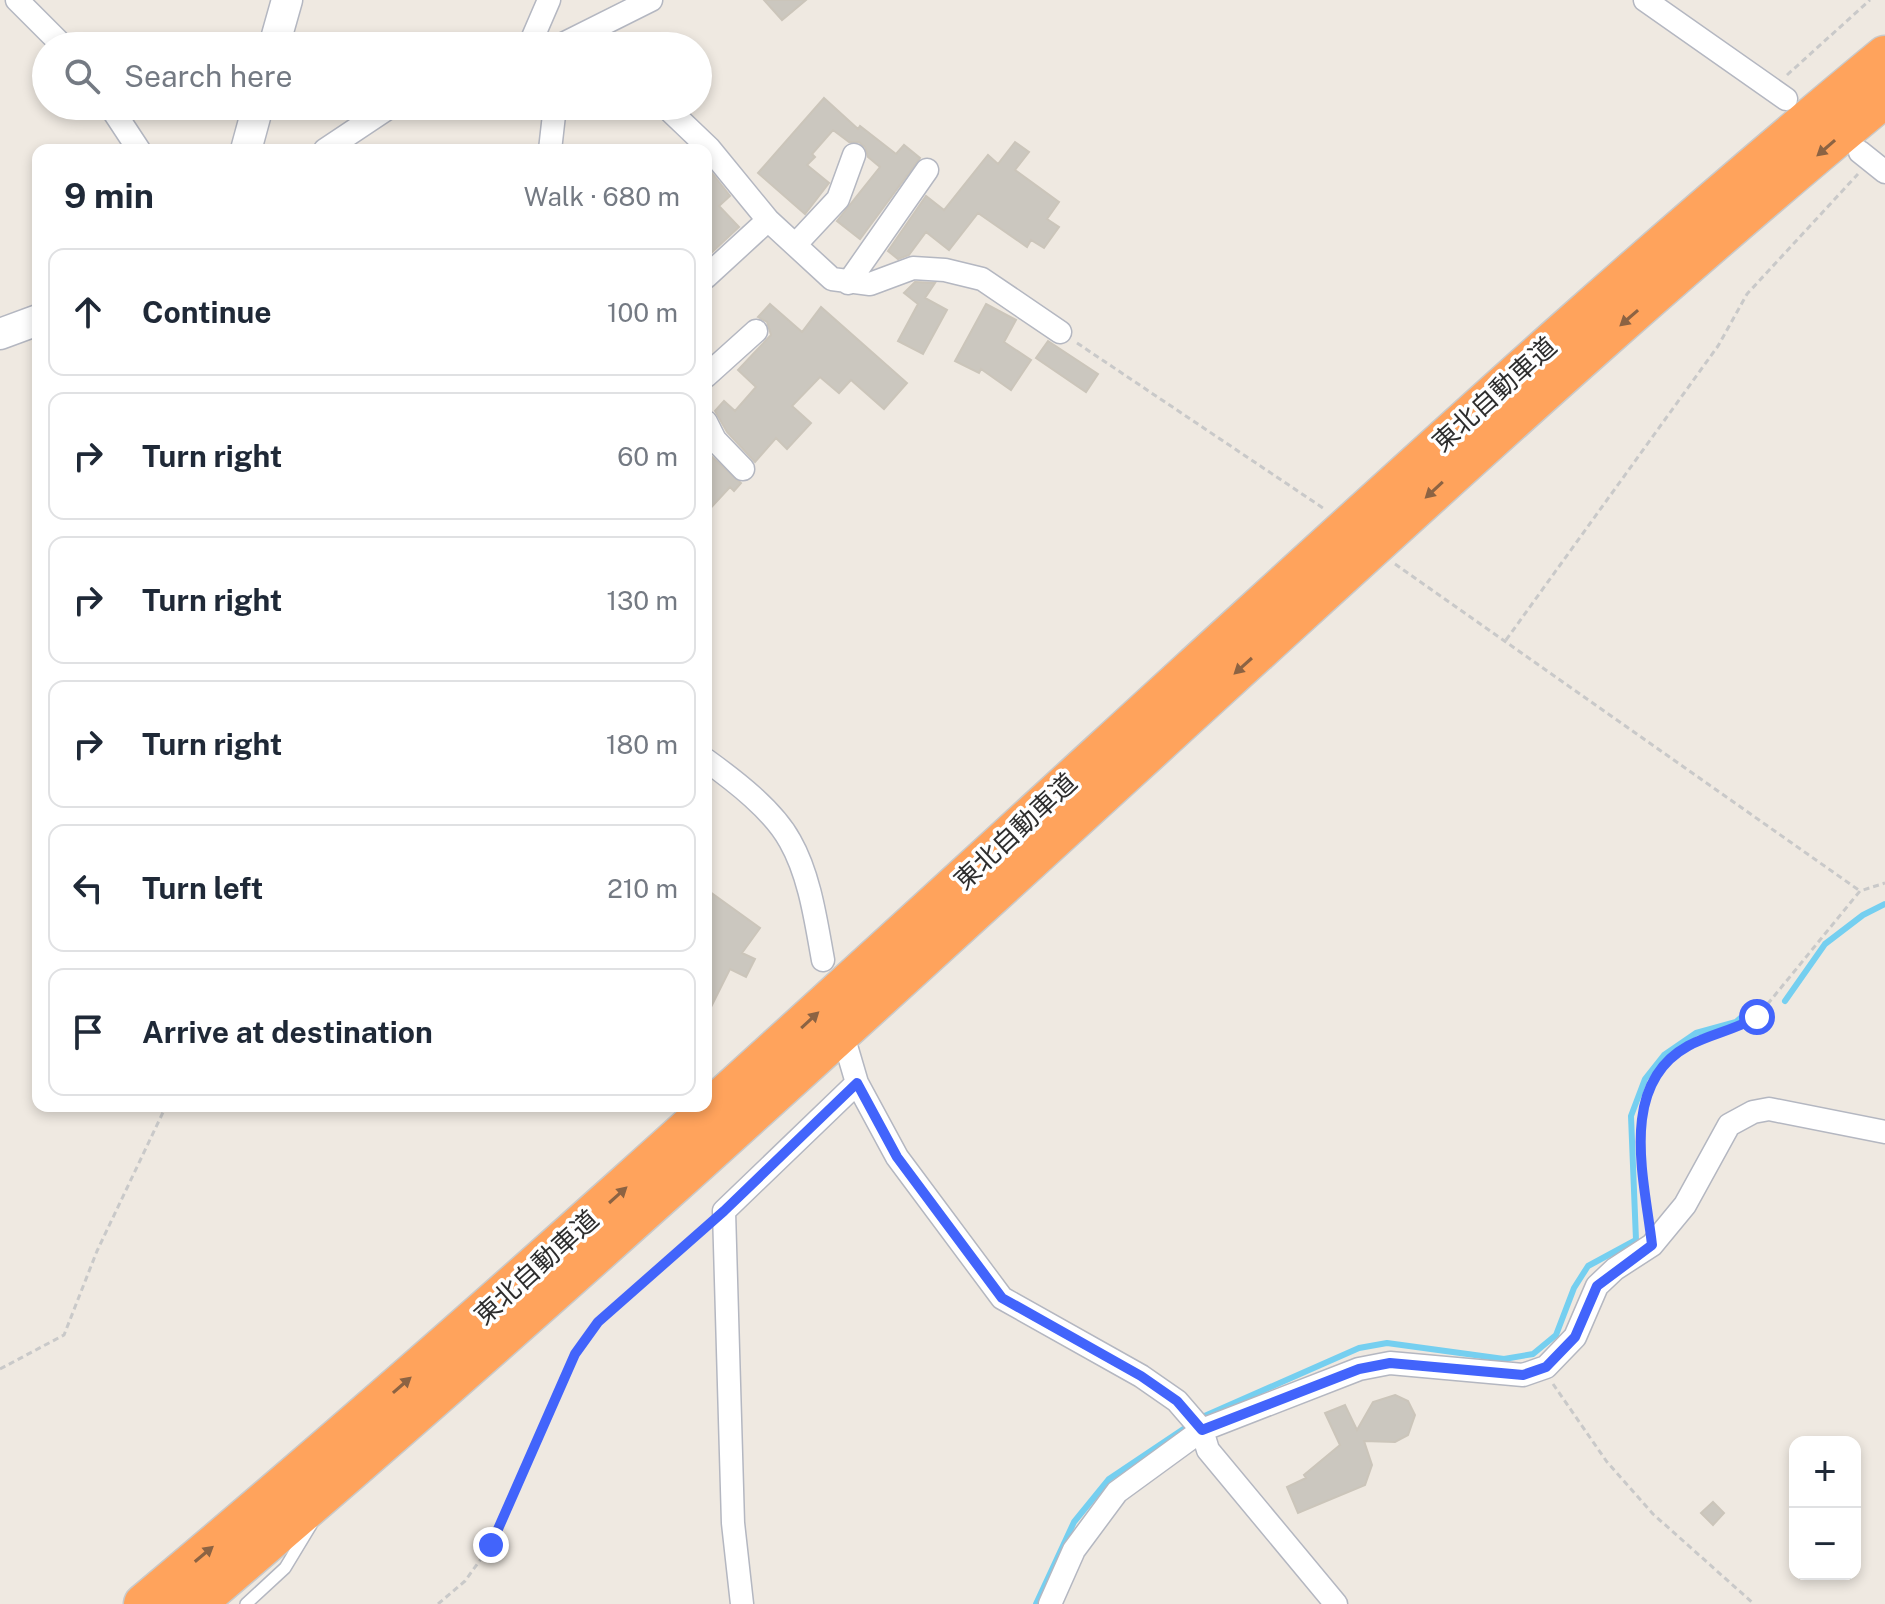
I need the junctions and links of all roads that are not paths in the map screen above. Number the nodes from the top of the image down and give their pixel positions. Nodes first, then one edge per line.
1 (17, 0) edge
2 (287, 0) edge
3 (549, 0) edge
4 (651, 0) edge
5 (1645, 0) edge
6 (49, 32) edge
7 (278, 32) edge
8 (533, 32) edge
9 (605, 32) edge
10 (1885, 56) edge
11 (1779, 94) road end
12 (1885, 97) edge
13 (119, 120) edge
14 (254, 120) edge
15 (376, 120) edge
16 (553, 120) edge
17 (680, 120) edge
18 (353, 142) edge
19 (135, 144) edge
20 (248, 144) edge
21 (551, 144) edge
22 (705, 144) edge
23 (712, 152) edge
24 (854, 155) dead end
25 (927, 170) dead end
26 (768, 220) junction
27 (796, 244) junction
28 (712, 271) edge
29 (848, 283) junction
30 (32, 322) edge
31 (756, 331) dead end
32 (1060, 332) road end
33 (0, 334) edge
34 (712, 371) edge
35 (712, 434) edge
36 (743, 469) dead end
37 (712, 765) edge
38 (823, 960) dead end
39 (847, 1049) dead end
40 (857, 1083) junction
41 (712, 1107) edge
42 (706, 1112) edge
43 (1885, 1132) edge
44 (1197, 1425) junction
45 (334, 1486) junction
46 (144, 1604) edge
47 (195, 1604) edge
48 (246, 1604) edge
49 (742, 1604) edge
50 (1050, 1604) edge
51 (1336, 1604) edge

1 - 6 street
2 - 7 main road
3 - 8 street
4 - 9 street
5 - 11 street
41 -> 10 highway, 東北自動車道
12 -> 45 highway, 東北自動車道
13 - 19 street
14 - 20 main road
15 - 18 street
16 - 21 street
17 - 22 street
23 - 26 street
24 - 27 street
25 - 29 street
26 - 27 street
26 - 28 street
27 - 29 street
29 - 32 street
30 - 33 main road
31 - 34 street
35 - 36 street
37 - 38 street
39 - 40 street
40 - 44 street
40 - 49 street
46 -> 42 highway, 東北自動車道
43 - 44 street
44 - 50 street
44 - 51 street
45 - 47 highway, 東北自動車道
45 - 48 lane

